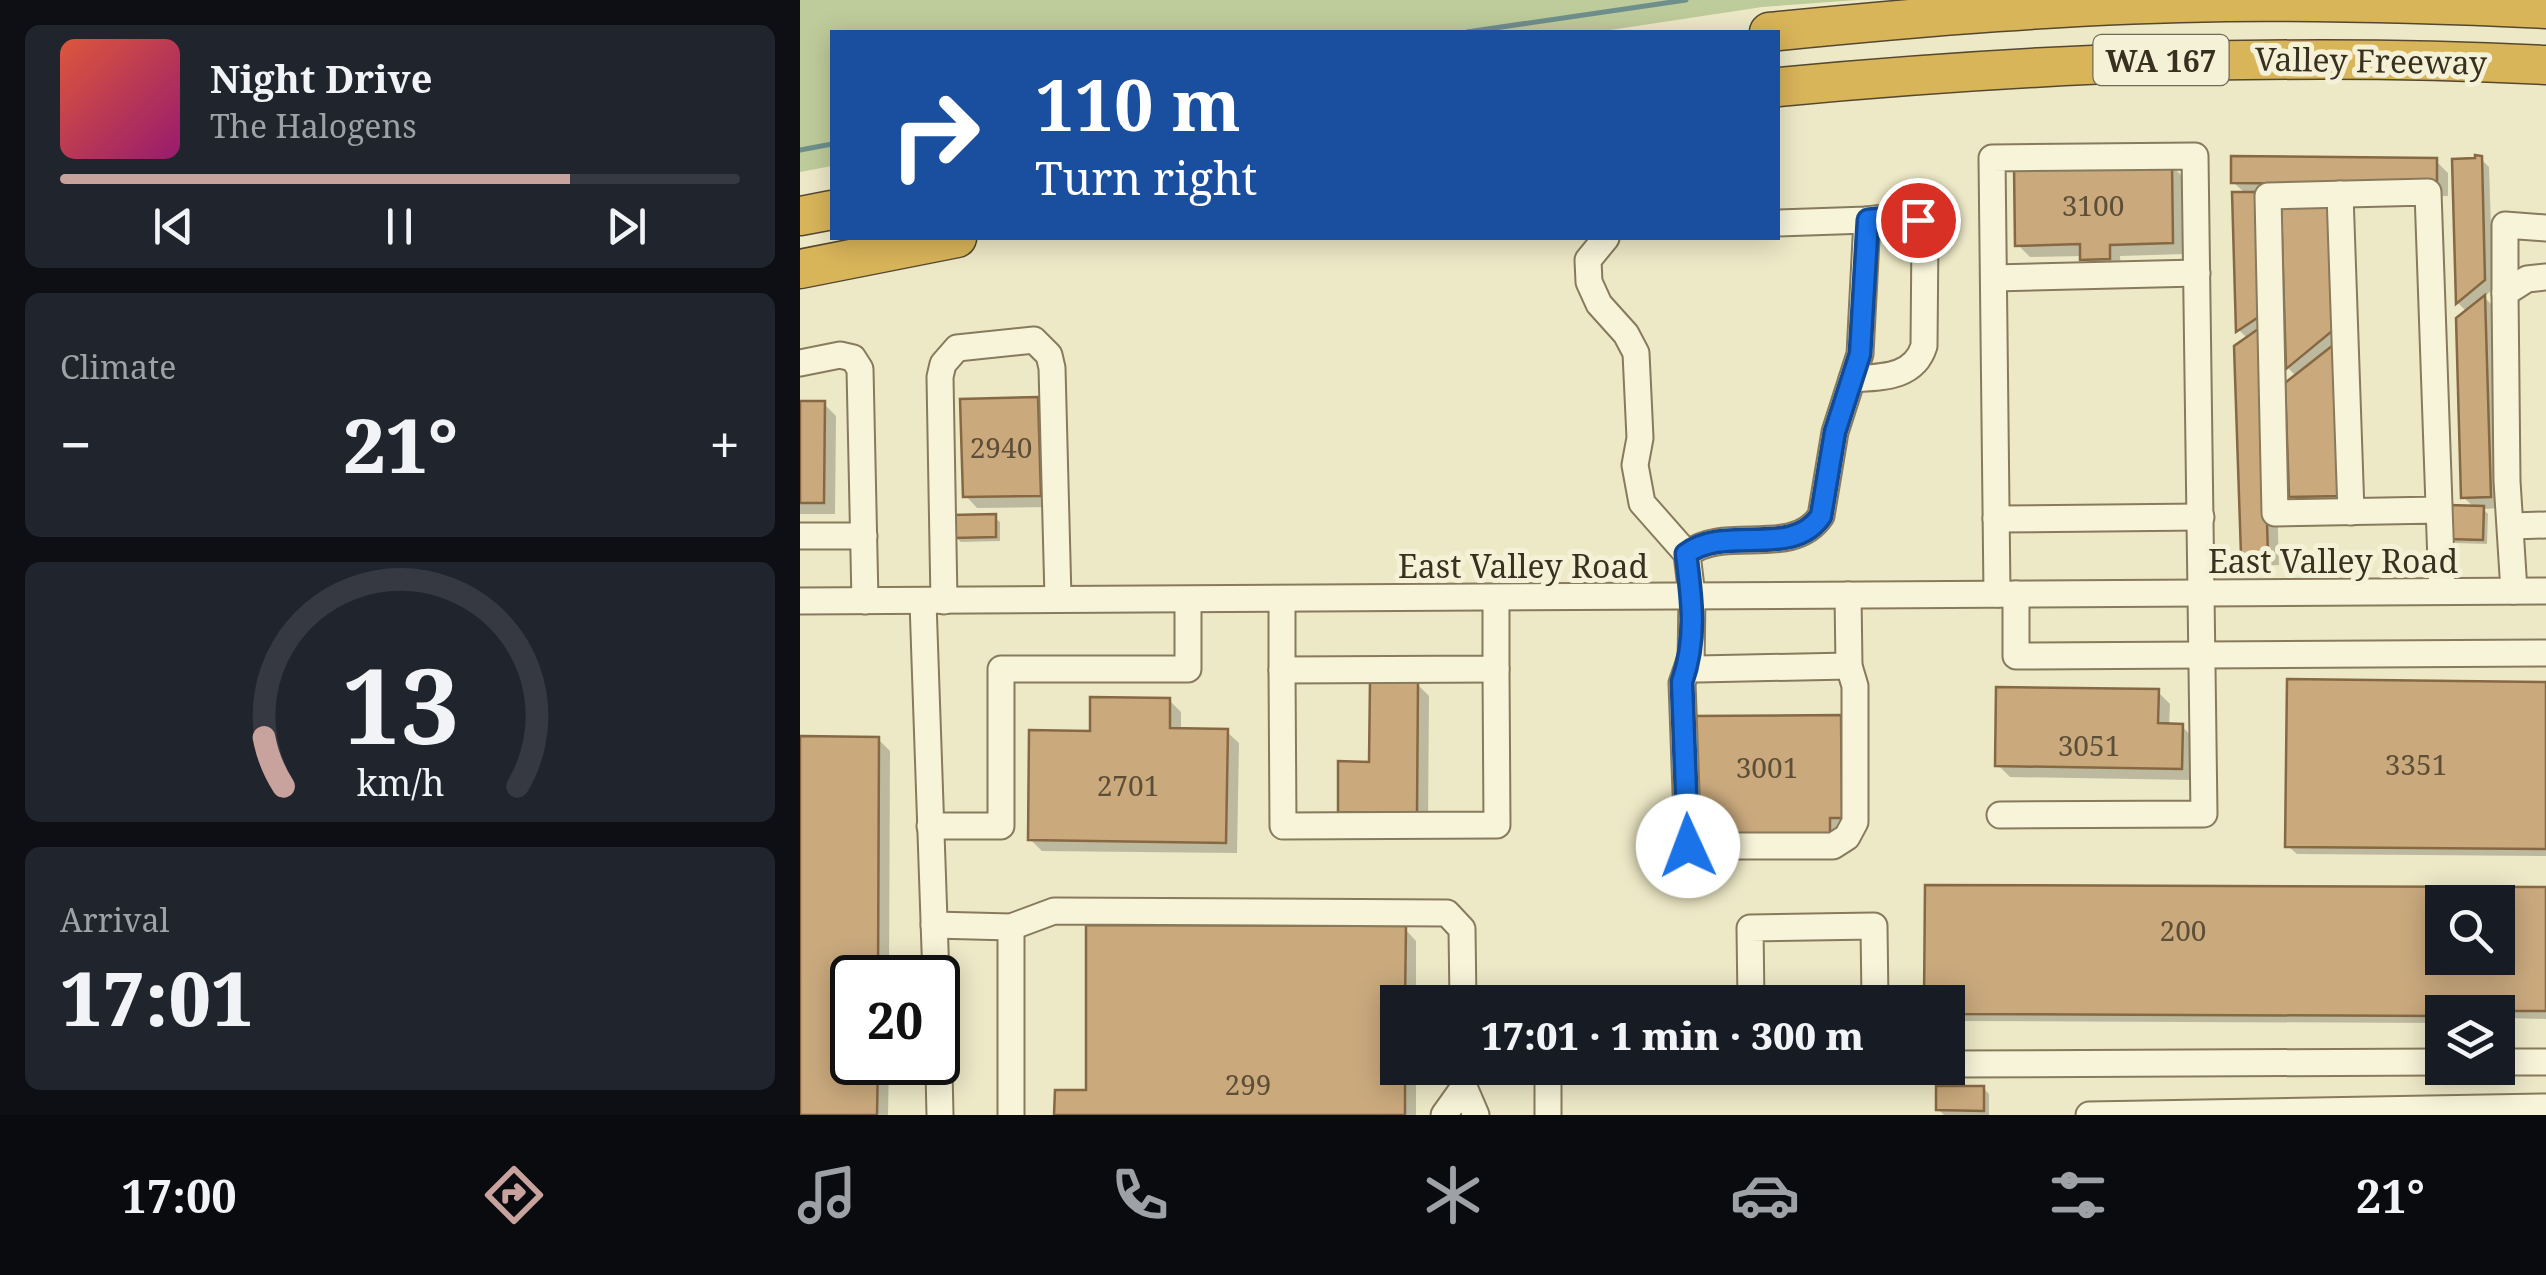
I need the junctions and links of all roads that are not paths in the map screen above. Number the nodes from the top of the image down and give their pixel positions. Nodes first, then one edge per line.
1 (2546, 9) edge
2 (2546, 24) edge
3 (1780, 31) edge
4 (1780, 46) edge
5 (2546, 65) edge
6 (1780, 87) edge
7 (2340, 194) junction
8 (830, 210) edge
9 (800, 216) edge
10 (1868, 220) junction
11 (1780, 223) edge
12 (2546, 228) edge
13 (947, 240) edge
14 (1604, 240) edge
15 (800, 270) edge
16 (2197, 274) junction
17 (2546, 277) edge
18 (1994, 278) junction
19 (2505, 294) junction
20 (800, 363) edge
21 (1852, 379) junction
22 (2439, 510) junction
23 (2352, 512) junction
24 (2201, 517) junction
25 (1996, 519) junction
26 (2546, 525) edge
27 (2512, 526) junction
28 (800, 536) edge
29 (864, 536) junction
30 (1686, 554) junction
31 (2514, 591) junction
32 (2546, 591) edge
33 (2442, 592) junction
34 (2202, 593) junction
35 (2006, 594) junction
36 (1848, 595) junction
37 (1692, 596) junction
38 (1058, 598) junction
39 (1496, 598) junction
40 (1282, 599) junction
41 (1188, 600) junction
42 (800, 601) edge
43 (865, 602) junction
44 (933, 602) junction
45 (2546, 653) edge
46 (2203, 654) junction
47 (1690, 660) junction
48 (1849, 666) junction
49 (1496, 669) junction
50 (1282, 670) junction
51 (2000, 815) dead end
52 (930, 826) junction
53 (934, 925) junction
54 (1011, 927) junction
55 (935, 955) edge
56 (1463, 985) edge
57 (1750, 985) edge
58 (1875, 985) edge
59 (2425, 1062) edge
60 (2515, 1062) edge
61 (2546, 1062) edge
62 (1965, 1064) edge
63 (939, 1085) edge
64 (1460, 1085) edge
65 (1467, 1085) edge
66 (1548, 1085) edge
67 (2546, 1107) edge
68 (940, 1115) edge
69 (1011, 1115) edge
70 (1444, 1115) edge
71 (1476, 1115) edge
72 (1548, 1115) edge
73 (2089, 1115) edge

1 - 3 highway, Valley Freeway / WA 167
2 - 4 highway
5 - 6 highway, Valley Freeway / WA 167
7 - 22 street
7 - 23 street
7 - 23 street
8 - 9 highway
10 - 11 street
10 - 21 street
10 - 21 street
12 - 19 street
13 - 15 highway
14 - 30 street
16 - 18 street
16 - 18 street
16 - 24 street
17 - 19 street
18 - 25 street
19 - 27 street
20 - 29 street
21 - 30 street
22 - 23 street
22 - 33 street
24 - 25 street
24 - 34 street
25 - 35 street
26 - 27 street
27 - 31 street
28 - 29 street
29 - 43 street
30 - 37 street
31 - 32 street, East Valley Road
31 - 33 street, East Valley Road
33 - 34 street, East Valley Road
34 - 35 street, East Valley Road
34 - 46 street
35 - 36 street, East Valley Road
35 - 46 street
36 - 37 street, East Valley Road
36 - 48 street
37 - 39 street, East Valley Road
37 - 47 street
38 - 41 street, East Valley Road
38 - 44 street, East Valley Road
38 - 44 street
39 - 40 street, East Valley Road
39 - 49 street
40 - 41 street, East Valley Road
40 - 50 street
41 - 52 street
42 - 43 street, East Valley Road
43 - 44 street, East Valley Road
44 - 52 street
45 - 46 street
46 - 51 street
47 - 48 street
47 - 48 street
49 - 50 street
49 - 50 street
52 - 53 street
53 - 54 street
53 - 55 street
54 - 56 street
54 - 69 street
57 - 58 street
59 - 62 street
60 - 61 street
63 - 68 street
64 - 70 street
65 - 71 street
66 - 72 street
67 - 73 street

